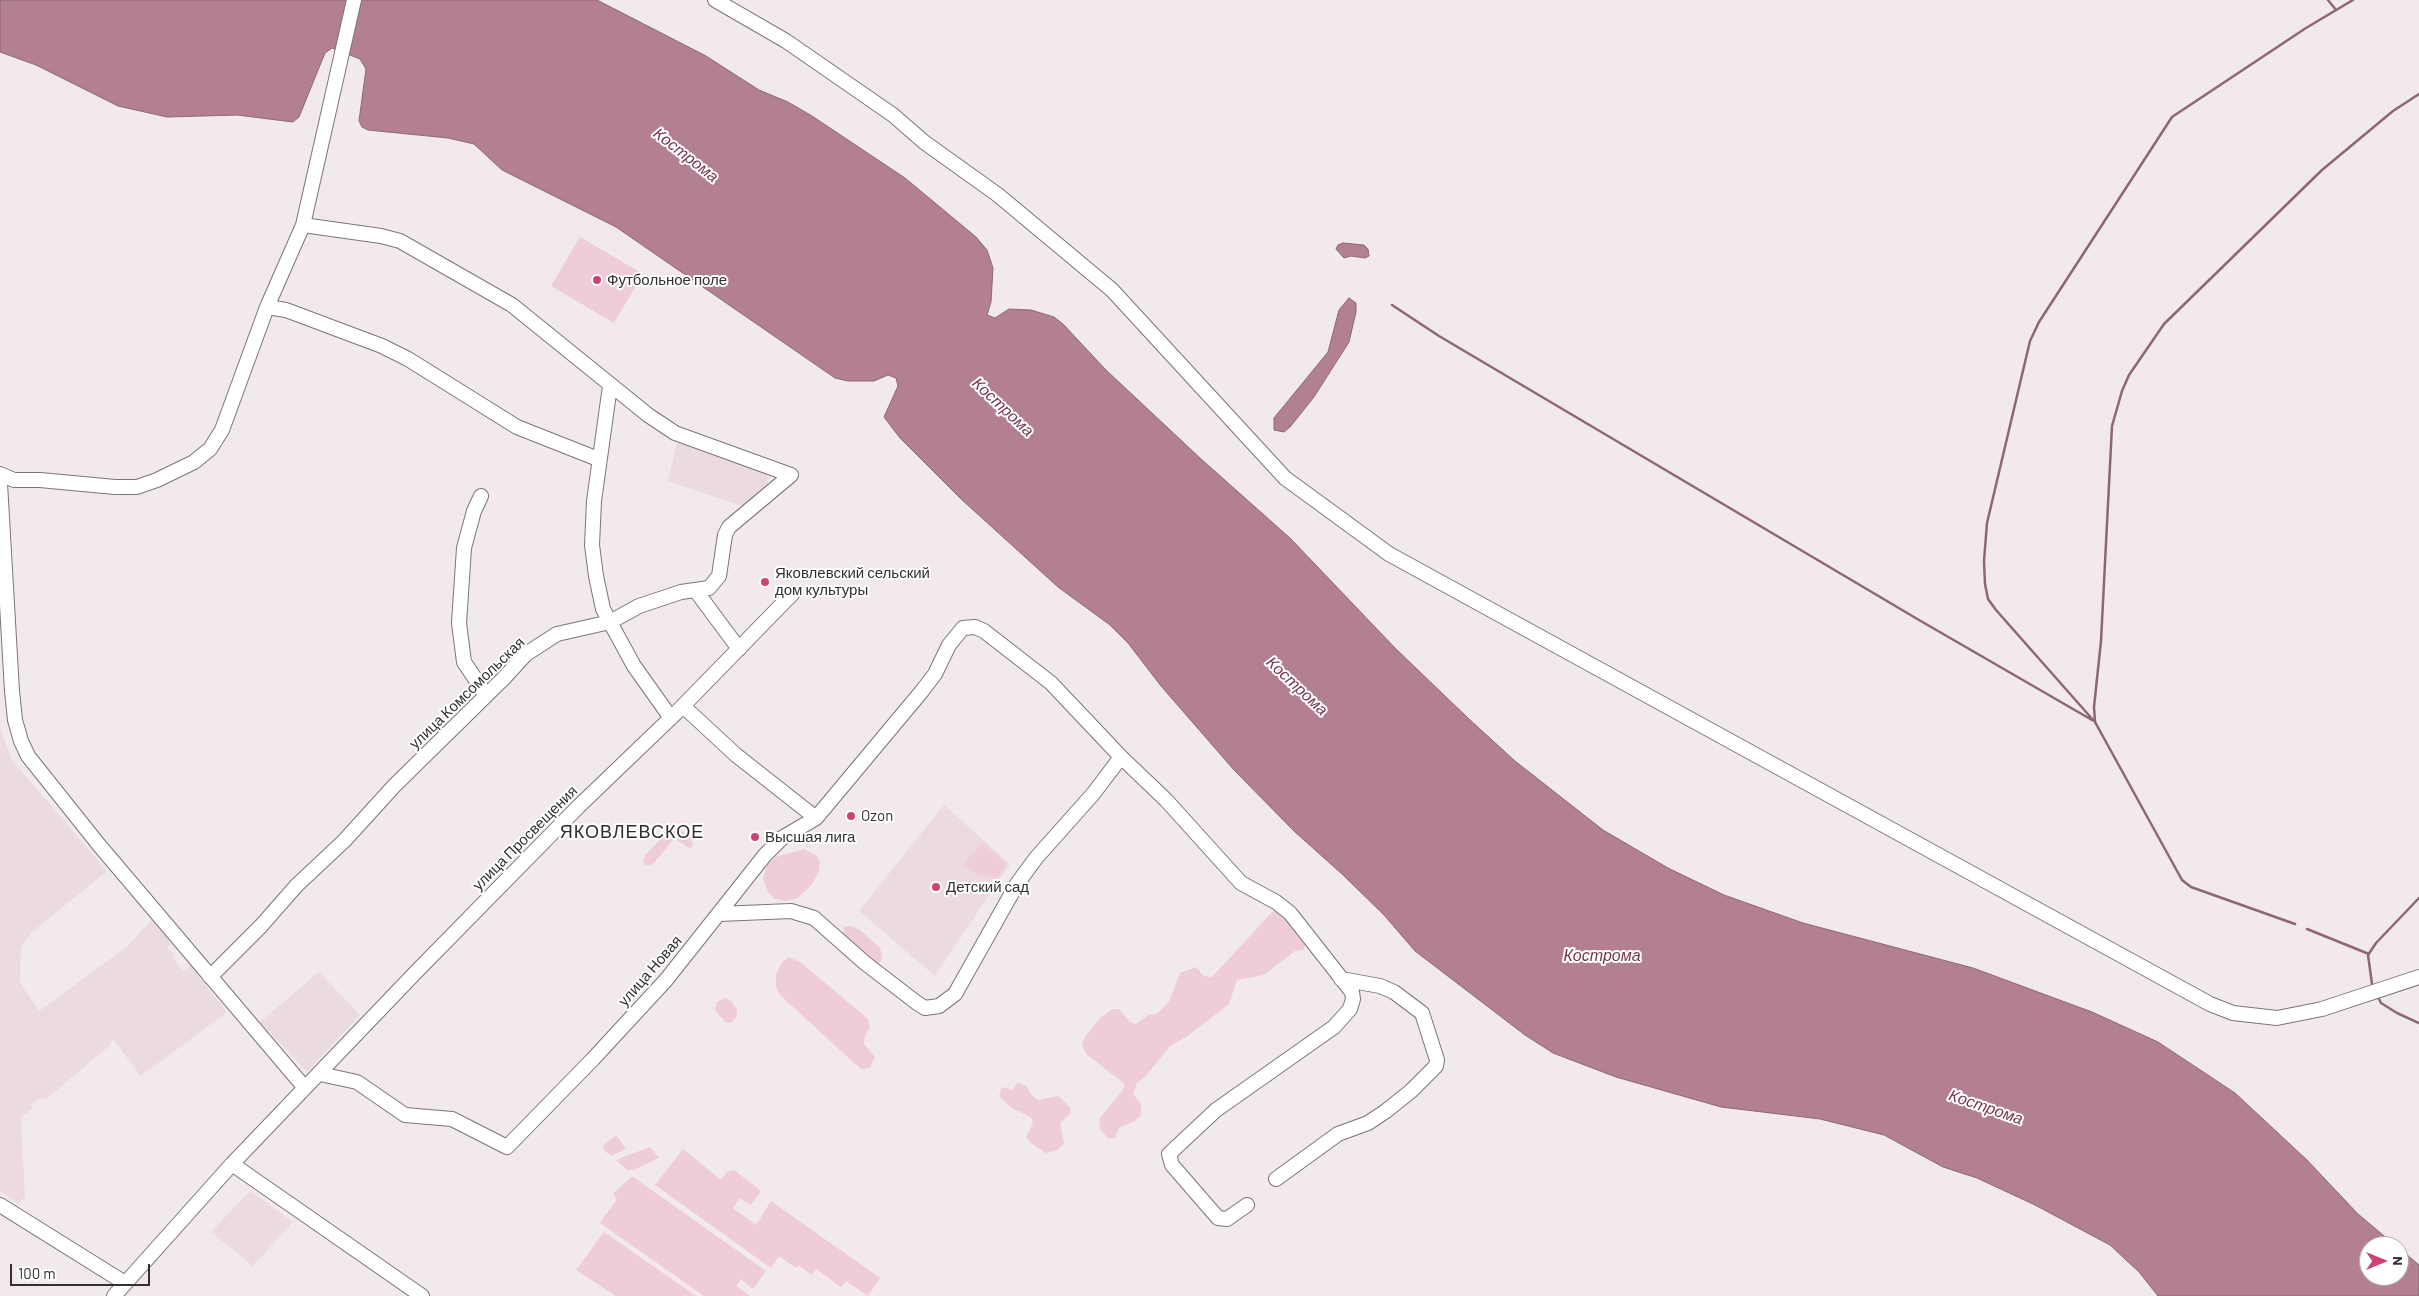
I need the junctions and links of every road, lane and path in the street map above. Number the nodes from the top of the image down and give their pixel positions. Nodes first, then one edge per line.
1 (354, 0) edge
2 (715, 0) edge
3 (303, 225) junction
4 (267, 307) junction
5 (610, 386) junction
6 (598, 460) junction
7 (0, 474) edge
8 (0, 483) edge
9 (481, 496) dead end
10 (696, 591) junction
11 (793, 593) dead end
12 (610, 622) junction
13 (739, 648) junction
14 (486, 695) junction
15 (683, 706) junction
16 (671, 718) junction
17 (1121, 757) junction
18 (816, 818) junction
19 (719, 914) junction
20 (210, 977) junction
21 (2419, 977) edge
22 (1342, 979) junction
23 (320, 1074) junction
24 (305, 1088) junction
25 (232, 1164) junction
26 (1276, 1179) dead end
27 (0, 1205) edge
28 (1247, 1205) dead end
29 (125, 1283) junction
30 (114, 1296) edge
31 (422, 1296) edge

1 - 3 street
2 - 21 street
3 - 4 street
3 - 5 street
4 - 6 street
4 - 7 street
5 - 6 street
5 - 10 street, улица Комсомольская
6 - 12 street
8 - 20 street
9 - 14 street
10 - 12 street, улица Комсомольская
10 - 13 street
11 - 13 street, улица Просвещения
12 - 14 street, улица Комсомольская
12 - 16 street
13 - 15 street, улица Просвещения
14 - 20 street, улица Комсомольская
15 - 16 street, улица Просвещения
15 - 18 street
16 - 23 street, улица Просвещения
17 - 18 street, улица Новая
17 - 19 street
17 - 22 street, улица Новая
18 - 19 street, улица Новая
19 - 23 street, улица Новая
20 - 24 street
22 - 26 street
22 - 28 street, улица Новая
23 - 24 street, улица Просвещения
24 - 25 street, улица Просвещения
25 - 29 street, улица Просвещения
25 - 31 street
27 - 29 street
29 - 30 street, улица Просвещения

